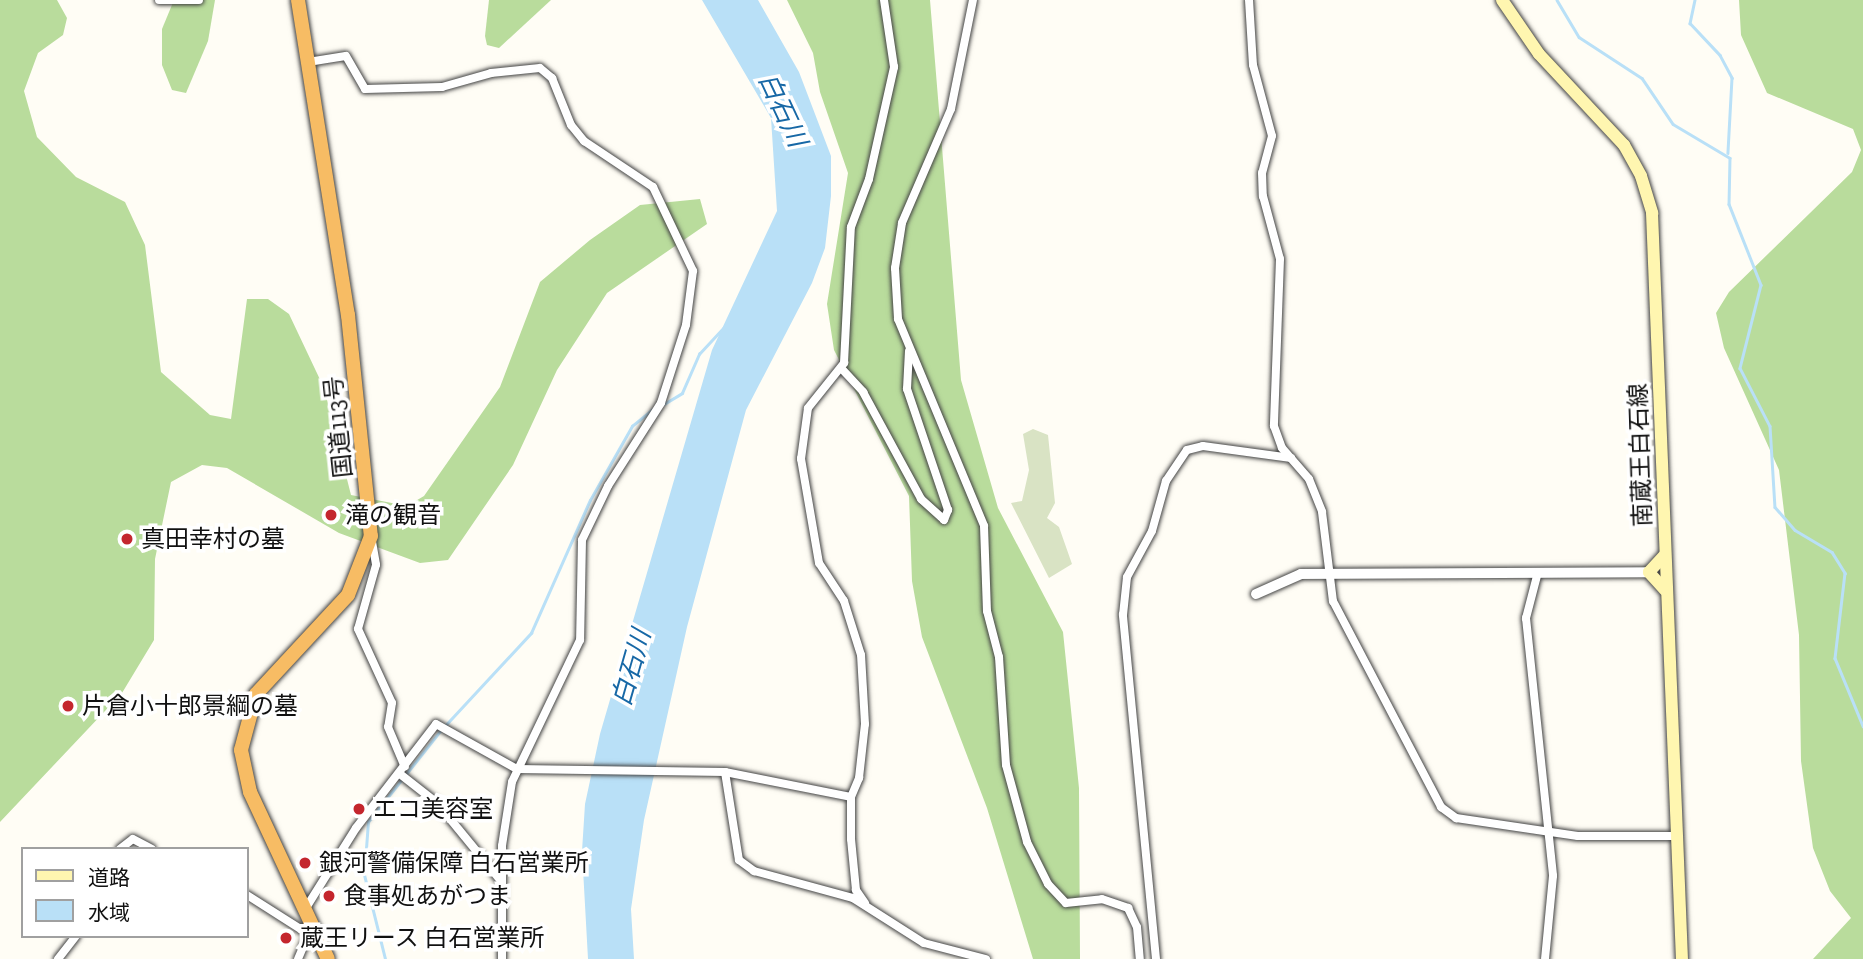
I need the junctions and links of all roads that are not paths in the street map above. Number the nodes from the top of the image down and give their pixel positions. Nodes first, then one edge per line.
1 (159, 0) edge
2 (199, 0) edge
3 (298, 0) edge
4 (884, 0) edge
5 (973, 0) edge
6 (1249, 0) edge
7 (1502, 0) edge
8 (308, 62) junction
9 (909, 351) junction
10 (841, 368) junction
11 (1292, 458) junction
12 (372, 536) junction
13 (1665, 555) junction
14 (1538, 572) junction
15 (1649, 572) junction
16 (1325, 573) junction
17 (1256, 594) dead end
18 (1667, 595) junction
19 (517, 769) junction
20 (725, 772) junction
21 (404, 774) junction
22 (851, 797) junction
23 (1547, 830) junction
24 (1677, 836) junction
25 (123, 847) edge
26 (148, 847) edge
27 (501, 881) junction
28 (248, 896) edge
29 (866, 903) junction
30 (304, 911) junction
31 (313, 926) junction
32 (74, 938) edge
33 (58, 959) edge
34 (298, 959) edge
35 (328, 959) edge
36 (502, 959) edge
37 (986, 959) edge
38 (1140, 959) edge
39 (1156, 959) edge
40 (1545, 959) edge
41 (1682, 959) edge

1 - 2 street
3 - 8 highway, 国道113号
4 - 10 street
5 - 9 street
6 - 11 street
7 - 13 main road, 南蔵王白石線
8 - 12 highway, 国道113号
8 - 19 street
9 - 10 street
9 - 38 street
10 - 22 street
11 - 16 street
11 - 39 street
12 - 21 street
12 - 30 highway, 国道113号
13 - 15 main road
13 - 18 main road, 南蔵王白石線
14 - 15 street
14 - 16 street
14 - 23 street
15 - 18 main road
16 - 17 street
16 - 23 street
18 - 24 main road, 南蔵王白石線
19 - 20 street
19 - 21 street
19 - 27 street
20 - 22 street
20 - 29 street
21 - 27 street
21 - 30 street
22 - 29 street
23 - 24 street
23 - 40 street
24 - 41 main road, 南蔵王白石線
25 - 26 street
27 - 36 street
28 - 31 street
29 - 37 street
30 - 31 highway, 国道113号
31 - 34 street
31 - 35 highway, 国道113号
32 - 33 street

